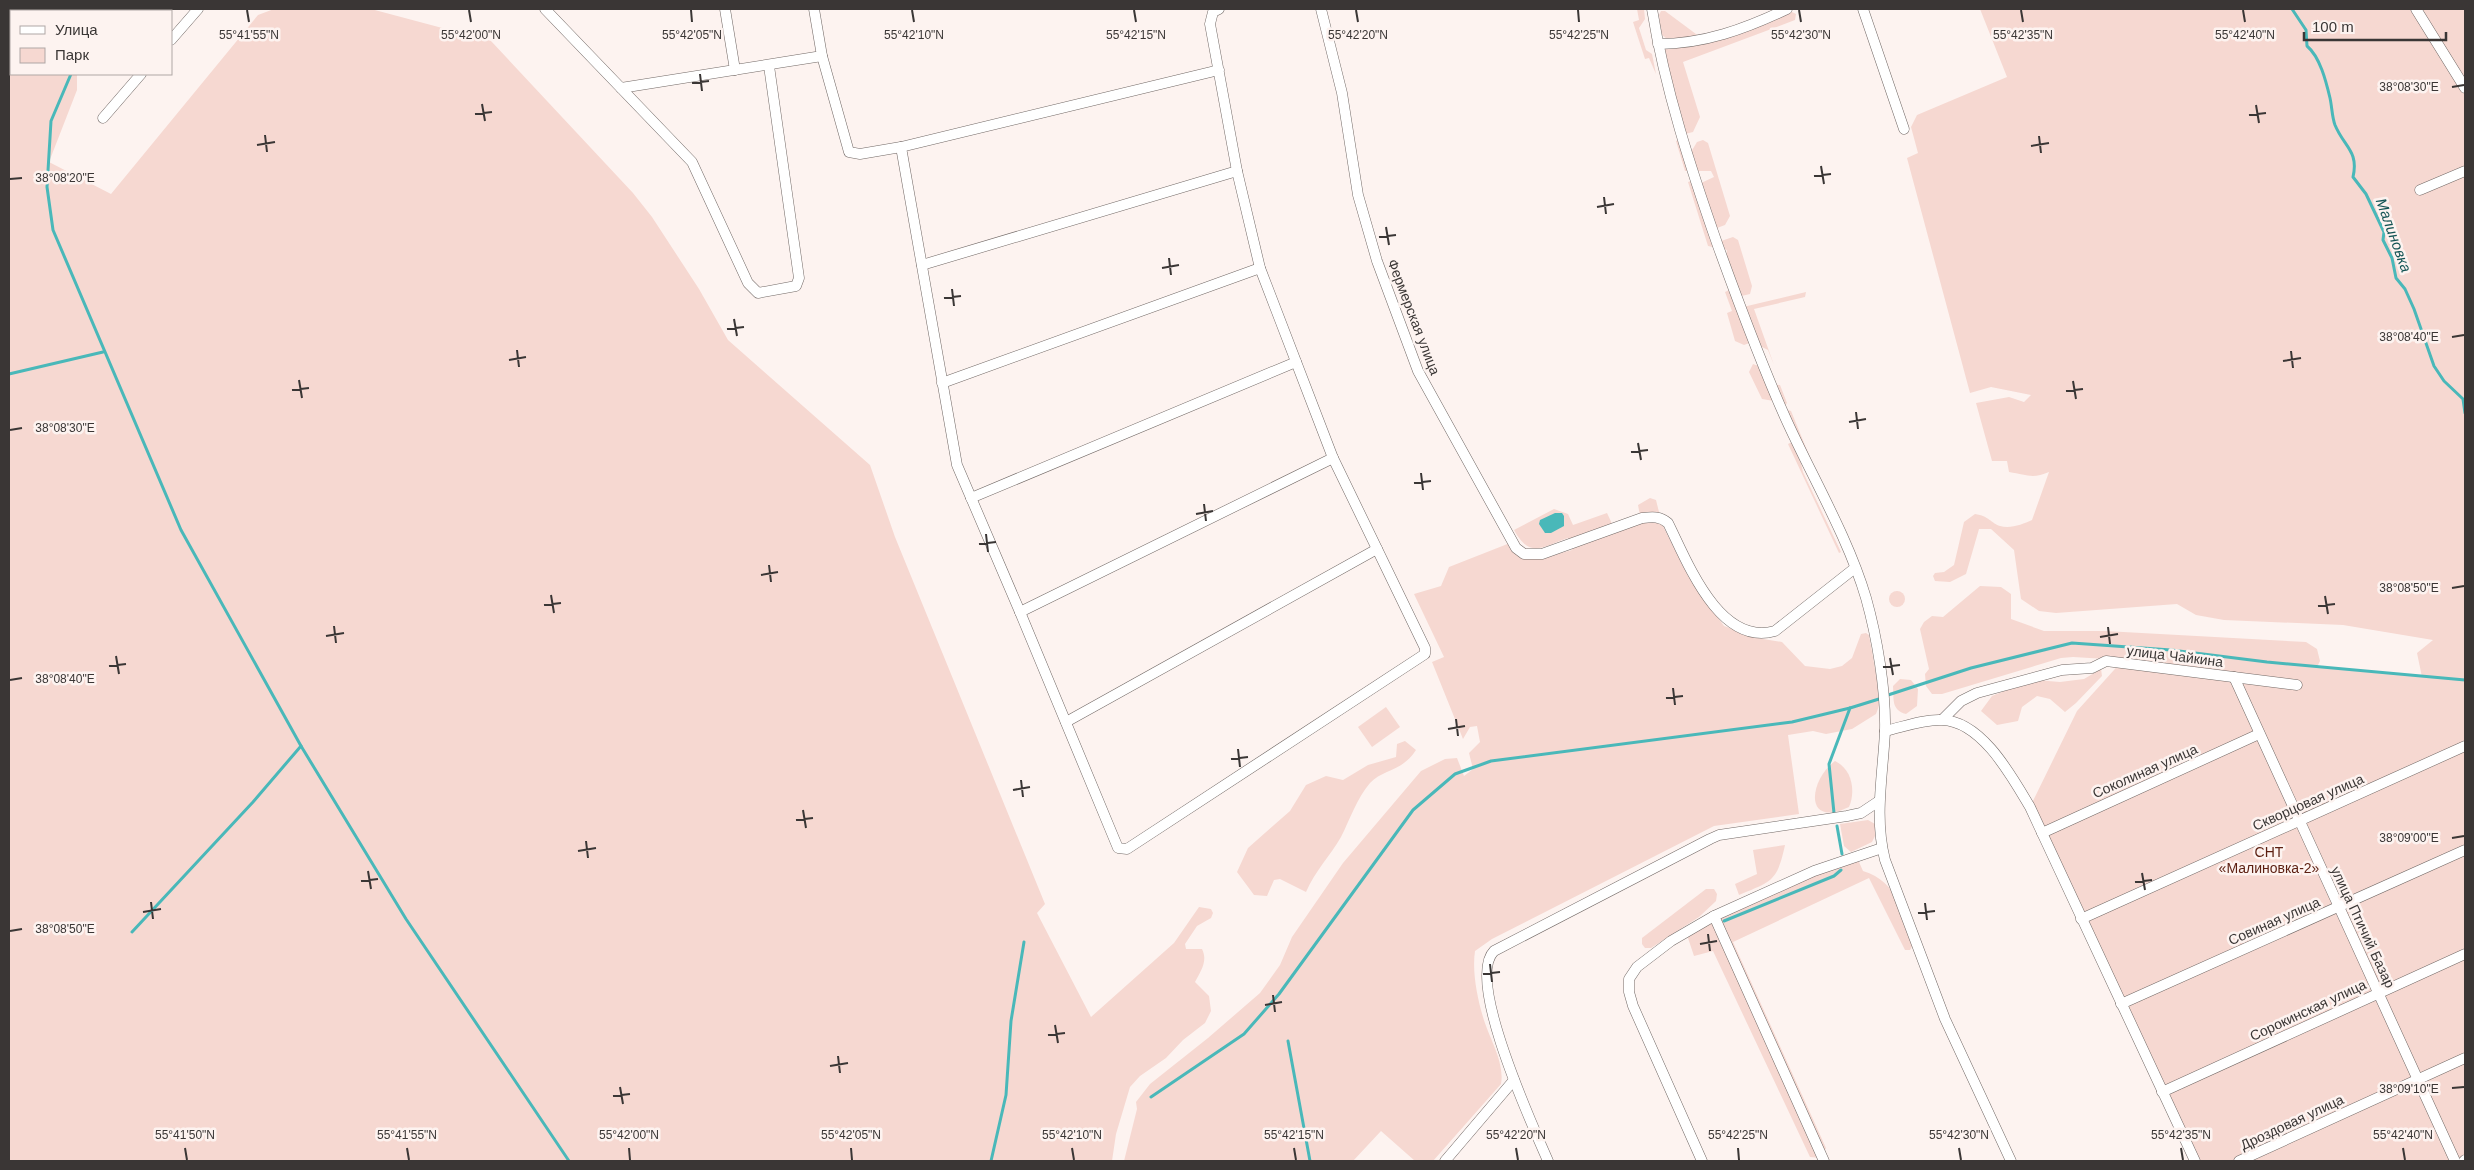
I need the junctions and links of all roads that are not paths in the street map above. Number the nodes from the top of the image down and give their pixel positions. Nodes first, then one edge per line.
1 (198, 9) edge
2 (545, 9) edge
3 (725, 9) edge
4 (814, 9) edge
5 (1219, 9) edge
6 (1321, 9) edge
7 (1652, 9) edge
8 (1787, 9) edge
9 (1864, 9) edge
10 (2416, 9) edge
11 (172, 39) edge
12 (1658, 44) junction
13 (822, 56) junction
14 (769, 66) junction
15 (735, 70) junction
16 (1219, 70) junction
17 (141, 75) edge
18 (621, 88) junction
19 (2465, 88) edge
20 (103, 118) dead end
21 (1904, 129) dead end
22 (901, 147) junction
23 (2465, 170) edge
24 (1238, 171) junction
25 (2420, 190) dead end
26 (922, 265) junction
27 (1260, 268) junction
28 (1296, 362) junction
29 (942, 382) junction
30 (1333, 458) junction
31 (971, 498) junction
32 (1377, 549) junction
33 (1855, 568) junction
34 (1020, 612) junction
35 (2234, 677) junction
36 (2297, 685) dead end
37 (1943, 719) junction
38 (1066, 722) junction
39 (1885, 731) junction
40 (2260, 734) junction
41 (2465, 746) edge
42 (1879, 801) junction
43 (2299, 821) junction
44 (2042, 833) junction
45 (1882, 848) junction
46 (2465, 850) edge
47 (2338, 907) junction
48 (1714, 916) junction
49 (2081, 919) junction
50 (2465, 954) edge
51 (2378, 993) junction
52 (2121, 1004) junction
53 (2465, 1058) edge
54 (2417, 1079) junction
55 (1514, 1080) junction
56 (2162, 1092) junction
57 (1445, 1161) edge
58 (1548, 1161) edge
59 (1702, 1161) edge
60 (1824, 1161) edge
61 (2011, 1161) edge
62 (2194, 1161) edge
63 (2239, 1161) edge
64 (2455, 1161) edge

1 - 11 street
2 - 18 street
3 - 15 street
4 - 13 street
5 - 16 street
6 - 33 street, Фермерская улица
7 - 12 street
8 - 12 street
9 - 21 street
10 - 19 street
12 - 33 street
13 - 14 street
13 - 22 street
14 - 15 street
14 - 18 street
15 - 18 street
16 - 22 street
16 - 24 street
17 - 20 street
22 - 26 street
23 - 25 street
24 - 26 street
24 - 27 street
26 - 29 street
27 - 28 street
27 - 29 street
28 - 30 street
28 - 31 street
29 - 31 street
30 - 32 street
30 - 34 street
31 - 34 street
32 - 38 street
32 - 38 street
33 - 39 street
34 - 38 street
35 - 36 street, улица Чайкина
35 - 37 street, улица Чайкина
35 - 40 street, улица Птичий Базар
37 - 39 street
37 - 44 street
39 - 42 street
40 - 43 street, улица Птичий Базар
40 - 44 street, Соколиная улица
41 - 43 street, Скворцовая улица
42 - 45 street
42 - 55 street
43 - 47 street, улица Птичий Базар
43 - 49 street, Скворцовая улица
44 - 49 street
45 - 48 street
45 - 61 street
46 - 47 street, Совиная улица
47 - 51 street, улица Птичий Базар
47 - 52 street, Совиная улица
48 - 59 street
48 - 60 street
49 - 52 street
50 - 51 street, Сорокинская улица
51 - 54 street, улица Птичий Базар
51 - 56 street, Сорокинская улица
52 - 56 street
53 - 54 street, Дроздовая улица
54 - 63 street, Дроздовая улица
54 - 64 street, улица Птичий Базар
55 - 57 street
55 - 58 street
56 - 62 street

